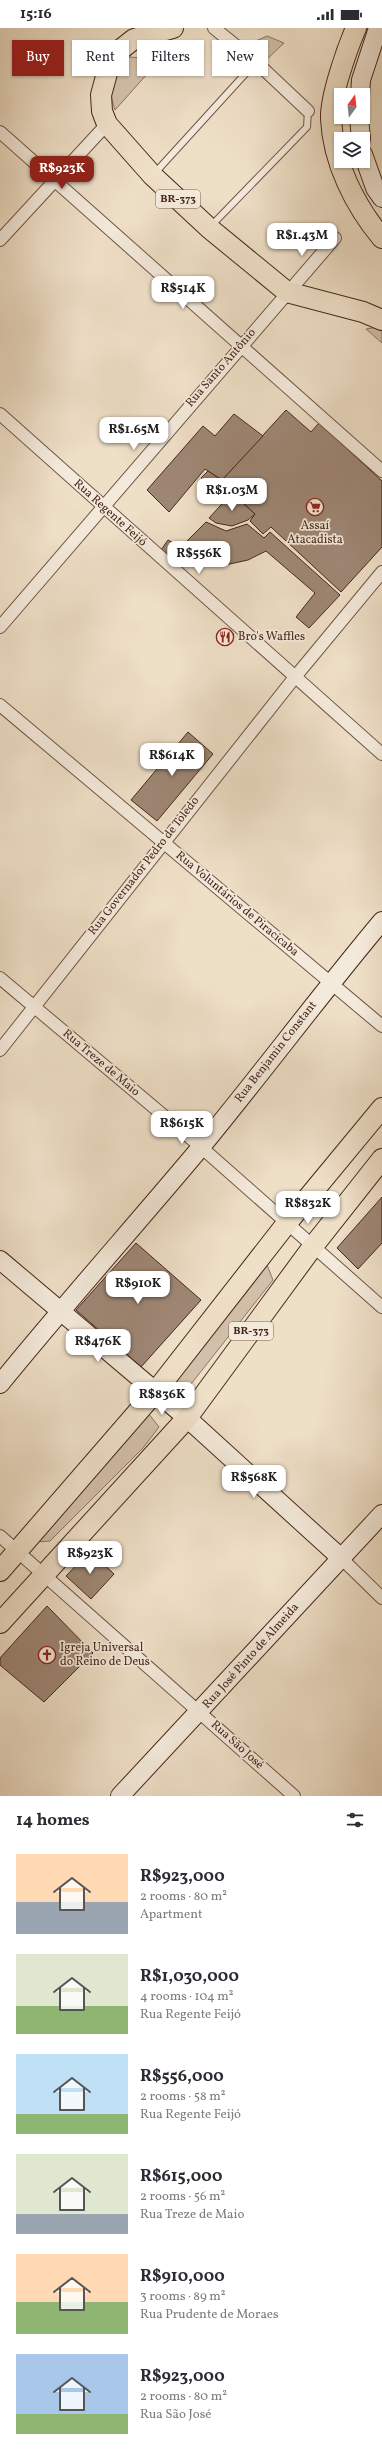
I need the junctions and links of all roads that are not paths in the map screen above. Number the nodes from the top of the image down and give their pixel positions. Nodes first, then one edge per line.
1 (173, 28) edge
2 (214, 28) edge
3 (356, 28) edge
4 (378, 28) edge
5 (229, 40) edge
6 (268, 73) edge
7 (243, 76) edge
8 (360, 88) edge
9 (308, 111) joint
10 (107, 124) junction
11 (0, 132) edge
12 (368, 168) edge
13 (152, 176) junction
14 (55, 180) junction
15 (382, 198) edge
16 (209, 228) junction
17 (335, 238) dead end
18 (382, 238) edge
19 (0, 240) edge
20 (287, 292) junction
21 (382, 320) edge
22 (241, 345) junction
23 (0, 414) edge
24 (382, 471) edge
25 (103, 506) junction
26 (382, 572) edge
27 (0, 627) edge
28 (295, 677) junction
29 (0, 705) edge
30 (382, 754) edge
31 (163, 842) junction
32 (382, 922) edge
33 (0, 978) edge
34 (330, 983) junction
35 (34, 1006) junction
36 (382, 1026) edge
37 (0, 1050) edge
38 (382, 1108) edge
39 (201, 1147) junction
40 (382, 1159) edge
41 (288, 1223) junction
42 (314, 1245) junction
43 (0, 1260) edge
44 (382, 1307) edge
45 (59, 1311) junction
46 (0, 1384) edge
47 (156, 1391) junction
48 (187, 1418) junction
49 (382, 1514) edge
50 (0, 1536) edge
51 (18, 1550) junction
52 (341, 1558) junction
53 (0, 1572) edge
54 (44, 1573) junction
55 (382, 1598) edge
56 (0, 1623) edge
57 (200, 1712) junction
58 (120, 1796) edge
59 (294, 1796) edge

1 - 10 main road, BR-373
2 - 5 street
3 - 18 main road
4 - 8 street
6 - 9 street
7 - 13 lane
9 - 16 lane
10 - 13 main road, BR-373
10 - 14 street
11 - 14 street
12 - 15 street
13 - 16 main road, BR-373
14 - 19 street
14 - 22 street
16 - 20 main road, BR-373
17 - 20 street, Rua Santo Antônio
20 - 21 main road, BR-373
20 - 22 street, Rua Santo Antônio
22 - 24 street
22 - 25 street, Rua Santo Antônio
23 - 25 street, Rua Regente Feijó
25 - 27 street, Rua Santo Antônio
25 - 28 street, Rua Regente Feijó
26 - 28 street, Rua Governador Pedro de Toledo
28 - 30 street, Rua Regente Feijó
28 - 31 street, Rua Governador Pedro de Toledo
29 - 31 street, Rua Voluntários de Piracicaba
31 - 34 street, Rua Voluntários de Piracicaba
31 - 35 street, Rua Governador Pedro de Toledo
32 - 34 street, Rua Benjamin Constant
33 - 35 street, Rua Treze de Maio
34 - 36 street, Rua Voluntários de Piracicaba
34 - 39 street, Rua Benjamin Constant
35 - 37 street, Rua Governador Pedro de Toledo
35 - 39 street, Rua Treze de Maio
38 - 41 main road, BR-373
39 - 41 street, Rua Treze de Maio
39 - 45 street, Rua Benjamin Constant
40 - 42 main road, BR-373
41 - 42 street, Rua Treze de Maio
41 - 47 main road, BR-373
42 - 44 street, Rua Treze de Maio
42 - 48 main road, BR-373
43 - 45 street
45 - 46 street, Rua Benjamin Constant
45 - 47 street
47 - 48 street
47 - 51 main road, BR-373
48 - 52 street
48 - 54 main road, BR-373
49 - 52 street, Rua José Pinto de Almeida
50 - 51 street, Rua São José
51 - 53 main road, BR-373
51 - 54 street, Rua São José
52 - 55 street
52 - 57 street, Rua José Pinto de Almeida
54 - 56 main road, BR-373
54 - 57 street, Rua São José
57 - 58 street, Rua José Pinto de Almeida
57 - 59 street, Rua São José

